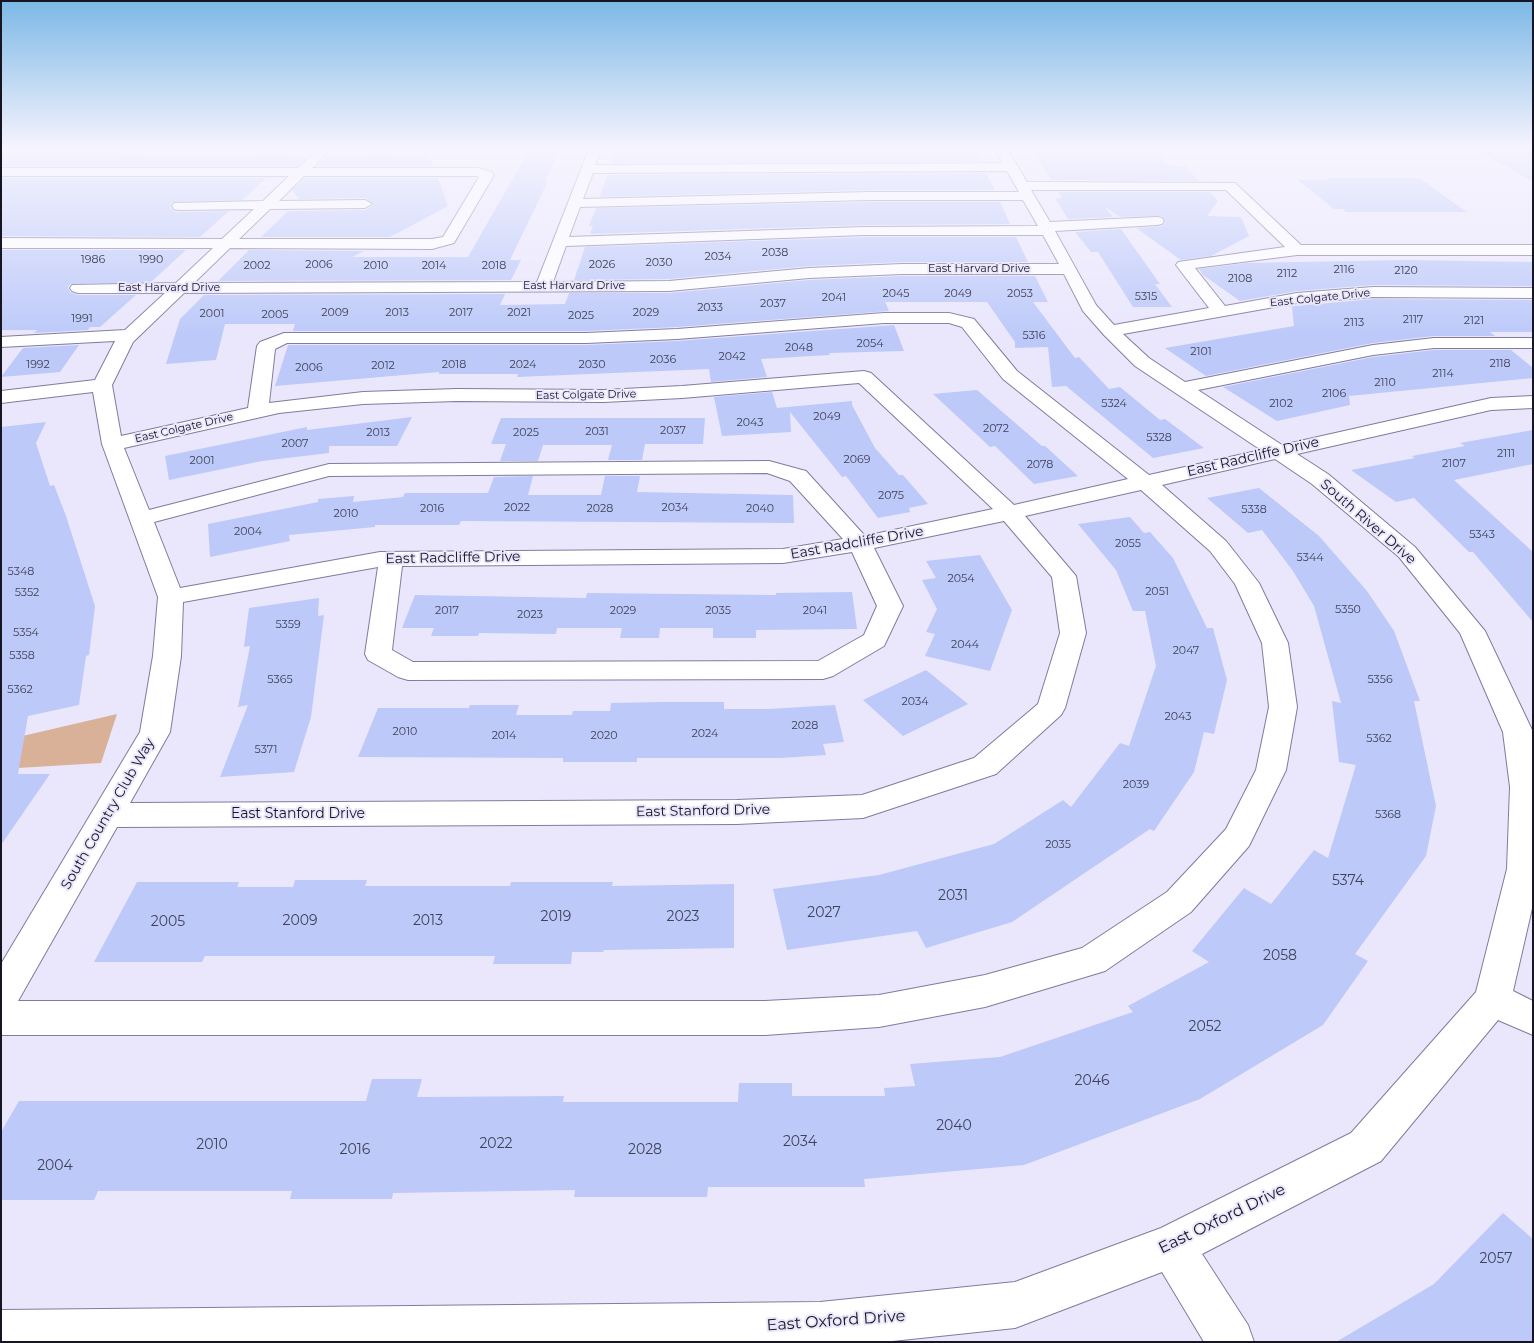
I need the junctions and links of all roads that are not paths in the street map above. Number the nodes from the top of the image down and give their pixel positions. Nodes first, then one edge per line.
1 (259, 212) edge
2 (466, 212) edge
3 (571, 212) edge
4 (1036, 212) edge
5 (1257, 212) edge
6 (1157, 221) dead end
7 (1046, 229) junction
8 (560, 242) junction
9 (1, 243) edge
10 (225, 243) junction
11 (1297, 250) junction
12 (1533, 250) edge
13 (1070, 269) junction
14 (543, 287) junction
15 (78, 288) dead end
16 (178, 288) junction
17 (1533, 293) edge
18 (1220, 312) junction
19 (1110, 331) junction
20 (130, 335) junction
21 (1, 342) edge
22 (1533, 343) edge
23 (102, 385) junction
24 (1182, 388) junction
25 (1, 397) edge
26 (1533, 402) edge
27 (258, 411) junction
28 (112, 444) junction
29 (1279, 451) junction
30 (1145, 482) junction
31 (1010, 513) junction
32 (140, 519) junction
33 (860, 544) junction
34 (391, 559) junction
35 (171, 597) junction
36 (1525, 733) edge
37 (108, 815) junction
38 (1, 997) edge
39 (1493, 999) junction
40 (1, 1018) edge
41 (1533, 1019) edge
42 (1170, 1246) junction
43 (1, 1333) edge
44 (1231, 1342) edge

1 - 10 street
2 - 10 street
3 - 8 street
4 - 7 street, South River Drive
5 - 11 street
6 - 7 street
7 - 8 street
7 - 13 street, South River Drive
8 - 14 street
9 - 10 street
10 - 16 street
11 - 12 street
11 - 18 street
13 - 14 street, East Harvard Drive
13 - 19 street, South River Drive
14 - 16 street, East Harvard Drive
15 - 16 street, East Harvard Drive
16 - 20 street
17 - 18 street, East Colgate Drive
18 - 19 street, East Colgate Drive
19 - 24 street, South River Drive
20 - 21 street
20 - 23 street
22 - 24 street
23 - 25 street
23 - 28 street, South Country Club Way
24 - 29 street, South River Drive
26 - 29 street, East Radcliffe Drive
27 - 28 street, East Colgate Drive
27 - 30 street
27 - 31 street, East Colgate Drive
28 - 32 street, South Country Club Way
29 - 30 street, East Radcliffe Drive
29 - 36 street, South River Drive
30 - 31 street, East Radcliffe Drive
30 - 40 street
31 - 33 street, East Radcliffe Drive
31 - 37 street, East Stanford Drive
32 - 33 street
32 - 35 street, South Country Club Way
33 - 34 street, East Radcliffe Drive
33 - 34 street
34 - 35 street, East Radcliffe Drive
35 - 37 street, South Country Club Way
36 - 39 street, South River Drive
37 - 38 street, South Country Club Way
39 - 41 street
39 - 42 street, East Oxford Drive
42 - 43 street, East Oxford Drive
42 - 44 street

